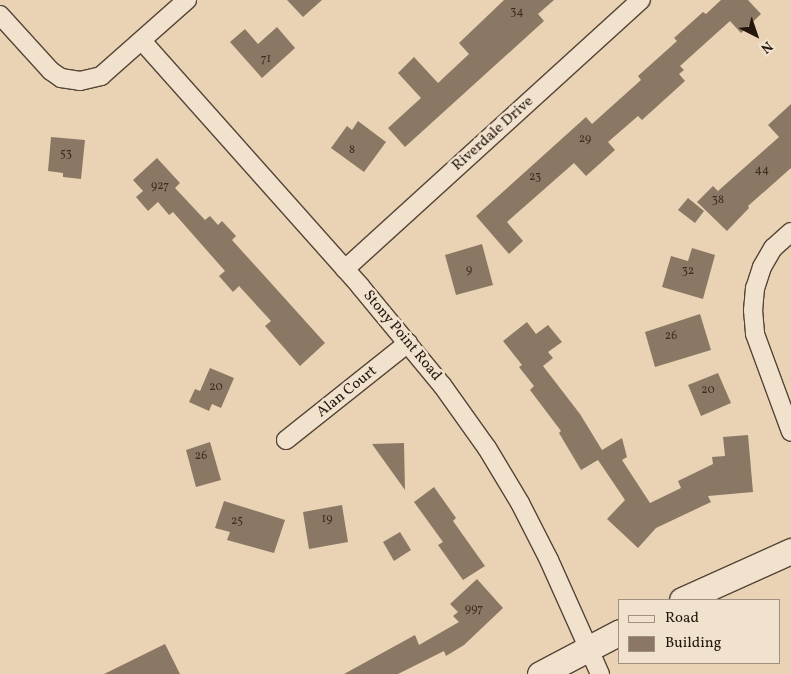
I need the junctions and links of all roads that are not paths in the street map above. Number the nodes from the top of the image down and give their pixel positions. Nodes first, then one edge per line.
1 (187, 0) edge
2 (640, 0) edge
3 (0, 15) edge
4 (142, 41) junction
5 (791, 232) edge
6 (345, 269) junction
7 (408, 343) junction
8 (791, 432) edge
9 (286, 440) dead end
10 (791, 551) edge
11 (684, 599) edge
12 (618, 633) edge
13 (590, 648) junction
14 (540, 674) edge
15 (600, 674) edge

1 - 4 street
2 - 6 street, Riverdale Drive
3 - 4 street
4 - 6 street, Stony Point Road
5 - 8 street
6 - 7 street, Stony Point Road
7 - 9 street, Alan Court
7 - 13 street, Stony Point Road
10 - 11 street
12 - 13 street
13 - 14 street
13 - 15 street, Stony Point Road

